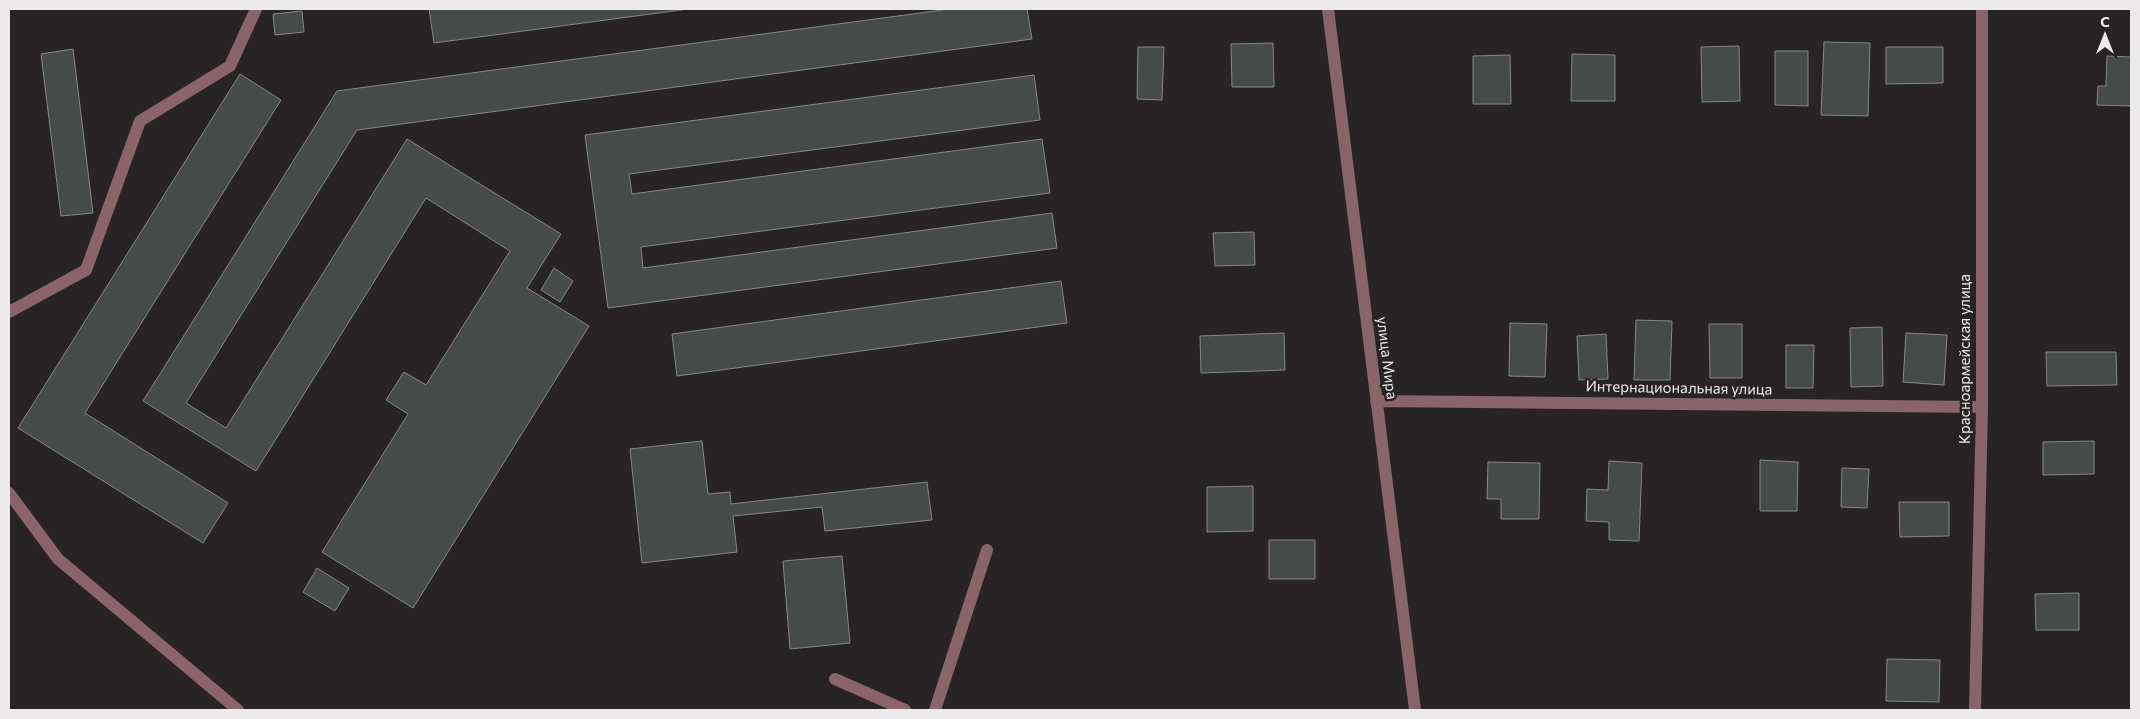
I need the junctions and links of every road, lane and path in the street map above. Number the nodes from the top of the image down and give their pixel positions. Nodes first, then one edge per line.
1 (256, 9) edge
2 (1328, 9) edge
3 (1982, 9) edge
4 (9, 312) edge
5 (1376, 401) junction
6 (1982, 407) junction
7 (9, 493) edge
8 (987, 550) dead end
9 (835, 679) dead end
10 (238, 710) edge
11 (905, 710) edge
12 (935, 710) edge
13 (1415, 710) edge
14 (1975, 710) edge

1 - 4 street
2 - 5 street, улица Мира
3 - 6 street, Красноармейская улица
5 - 6 street, Интернациональная улица
5 - 13 street, улица Мира
6 - 14 street, Красноармейская улица
7 - 10 street
8 - 12 street
9 - 11 street

